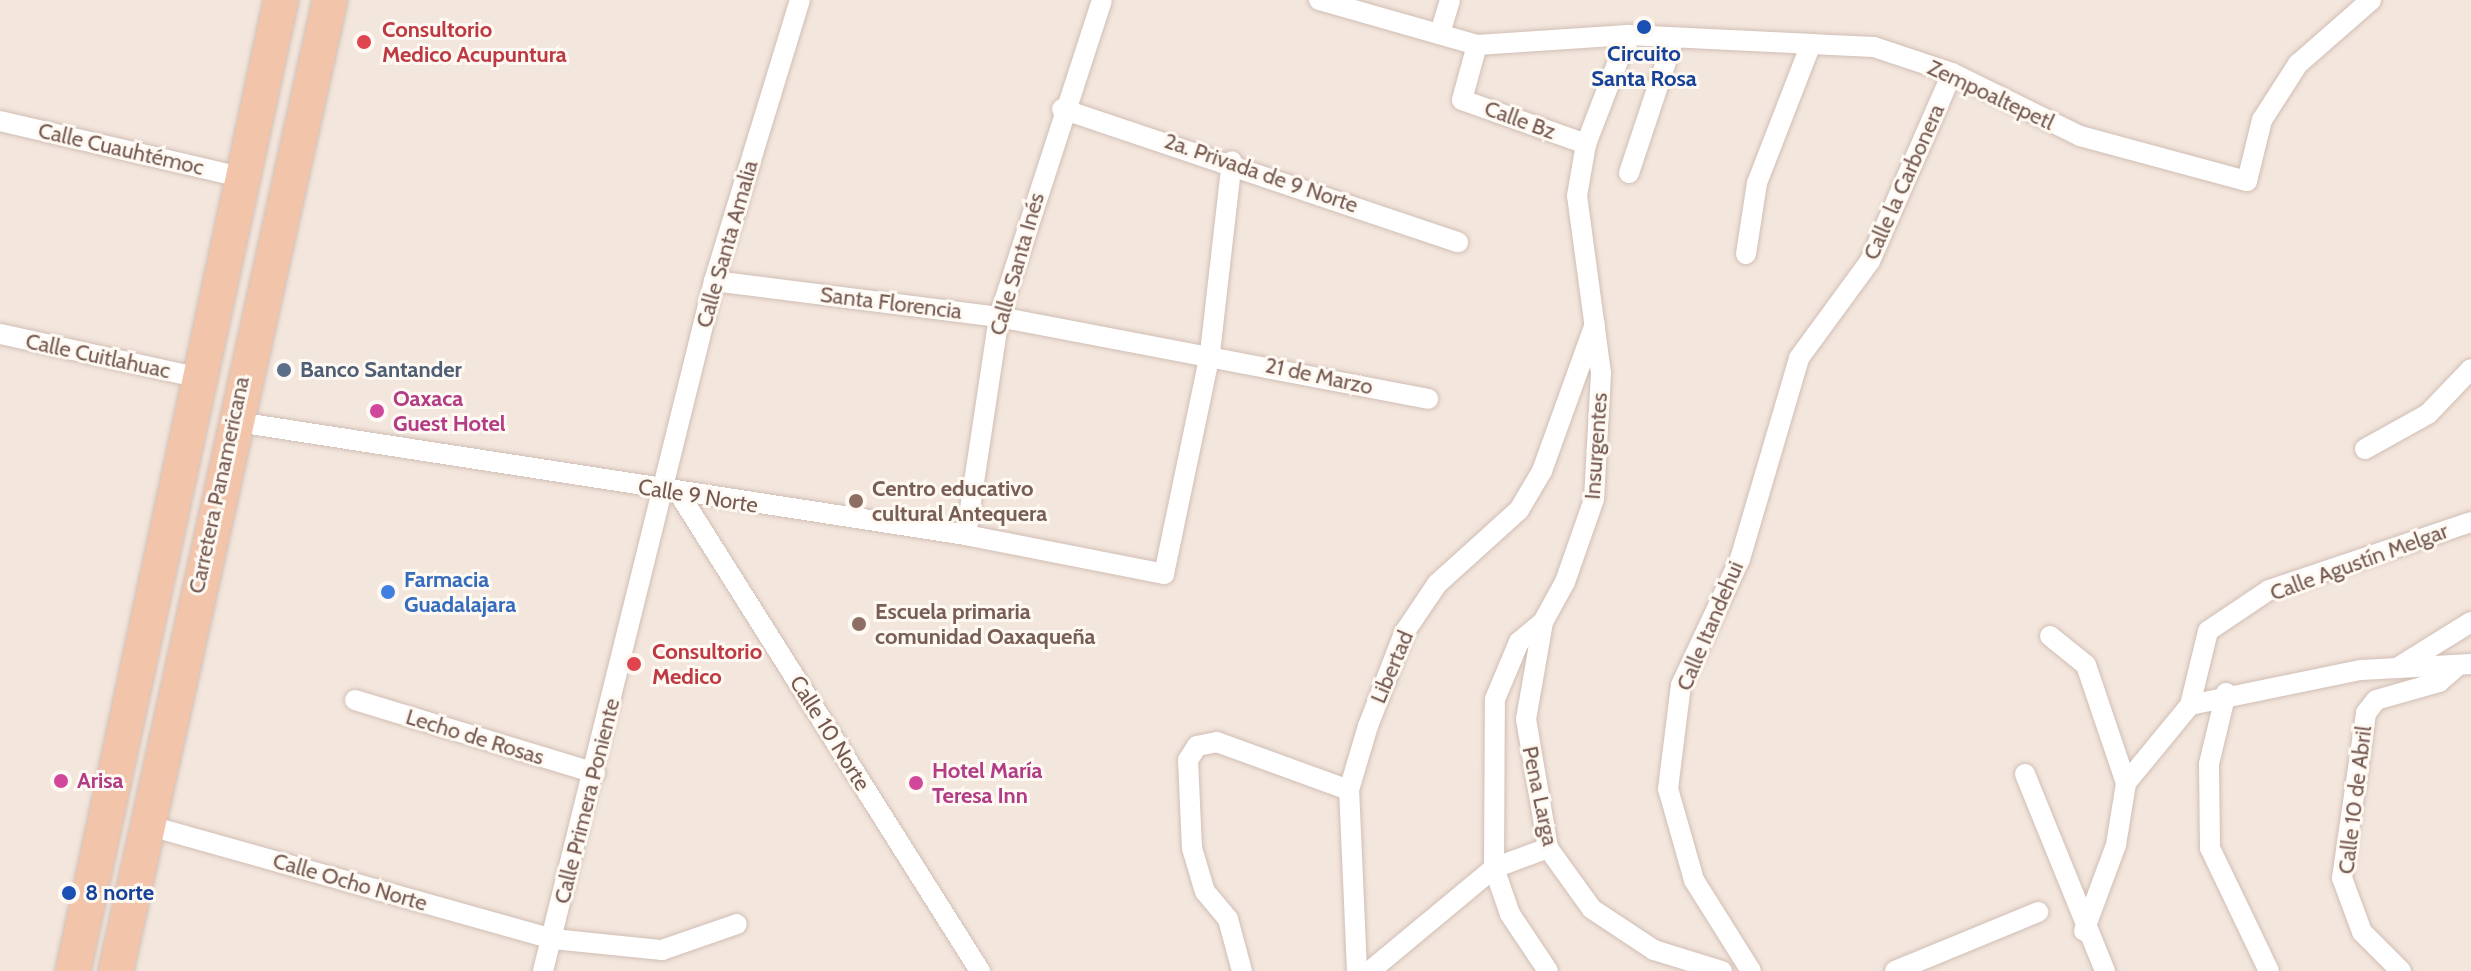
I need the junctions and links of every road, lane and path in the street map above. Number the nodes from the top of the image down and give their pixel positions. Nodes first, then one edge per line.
1 (281, 0) edge
2 (330, 0) edge
3 (800, 0) edge
4 (1102, 0) edge
5 (1319, 0) edge
6 (1450, 0) edge
7 (2371, 0) edge
8 (1367, 7) edge
9 (1440, 33) junction
10 (1628, 35) junction
11 (1674, 38) junction
12 (1811, 44) junction
13 (1477, 45) junction
14 (1952, 73) junction
15 (1062, 109) junction
16 (0, 121) edge
17 (1586, 144) junction
18 (1232, 161) junction
19 (1629, 173) dead end
20 (241, 177) junction
21 (1458, 242) dead end
22 (1746, 254) dead end
23 (714, 281) junction
24 (1854, 289) joint
25 (999, 317) junction
26 (1595, 324) junction
27 (0, 334) edge
28 (1210, 353) junction
29 (2471, 369) edge
30 (196, 377) junction
31 (1428, 399) dead end
32 (231, 421) junction
33 (2365, 449) dead end
34 (671, 493) junction
35 (2471, 522) edge
36 (966, 535) junction
37 (1543, 622) junction
38 (2471, 622) edge
39 (2050, 636) dead end
40 (2463, 666) edge
41 (2393, 670) junction
42 (2226, 693) junction
43 (355, 700) dead end
44 (2190, 705) junction
45 (595, 773) junction
46 (2025, 774) dead end
47 (2126, 783) junction
48 (1349, 790) junction
49 (147, 825) junction
50 (1548, 848) junction
51 (1494, 868) junction
52 (2038, 912) dead end
53 (737, 924) dead end
54 (2084, 931) junction
55 (553, 939) junction
56 (73, 971) edge
57 (116, 971) edge
58 (543, 971) edge
59 (980, 971) edge
60 (1242, 971) edge
61 (1357, 971) edge
62 (1370, 971) edge
63 (1548, 971) edge
64 (1722, 971) edge
65 (1751, 971) edge
66 (1895, 971) edge
67 (2105, 971) edge
68 (2269, 971) edge
69 (2401, 971) edge

1 - 20 highway, Carretera Panamericana
2 - 32 highway, Carretera Panamericana
3 - 23 street, Calle Santa Amalia
4 - 15 street, Calle Santa Inés
5 - 8 street, Zempoaltepetl
6 - 9 street
7 - 14 street, Zempoaltepetl
8 - 9 street, Zempoaltepetl
9 - 13 street, Zempoaltepetl
10 - 11 street, Zempoaltepetl
10 - 13 street, Zempoaltepetl
10 - 17 street, Insurgentes
11 - 12 street, Zempoaltepetl
11 - 19 street
12 - 14 street, Zempoaltepetl
12 - 22 street
13 - 17 street, Calle Bz
14 - 24 street, Calle la Carbonera
15 - 18 street, 2a. Privada de 9 Norte
15 - 25 street, Calle Santa Inés
16 - 20 street, Calle Cuauhtémoc
17 - 26 street, Insurgentes
18 - 21 street, 2a. Privada de 9 Norte
18 - 28 street
20 - 30 highway, Carretera Panamericana
23 - 25 street, Santa Florencia
23 - 34 street, Calle Santa Amalia
24 - 65 street, Calle Itandehui
25 - 28 street, Santa Florencia
25 - 36 street, Calle Santa Inés
26 - 37 street, Insurgentes
26 - 48 street, Libertad
27 - 30 street, Calle Cuitlahuac
28 - 31 street, 21 de Marzo
28 - 36 street, Calle 9 Norte
29 - 33 street
30 - 56 highway, Carretera Panamericana
32 - 34 street, Calle 9 Norte
32 - 49 highway, Carretera Panamericana
34 - 36 street, Calle 9 Norte
34 - 45 street, Calle Primera Poniente
34 - 59 street, Calle 10 Norte
35 - 44 street, Calle Agustín Melgar
37 - 50 street, Pena Larga
37 - 51 street, Insurgentes
38 - 41 street
39 - 47 street
40 - 41 street
40 - 69 street, Calle 10 de Abril
41 - 42 street
42 - 44 street
42 - 68 street
43 - 45 street, Lecho de Rosas
44 - 47 street
45 - 55 street, Calle Primera Poniente
46 - 54 street
47 - 54 street
48 - 60 street
48 - 61 street, Libertad
49 - 55 street, Calle Ocho Norte
49 - 57 highway, Carretera Panamericana
50 - 51 street
50 - 64 street, Pena Larga
51 - 62 street
51 - 63 street, Insurgentes
52 - 66 street
53 - 55 street, Calle Ocho Norte
54 - 67 street
55 - 58 street, Calle Primera Poniente

